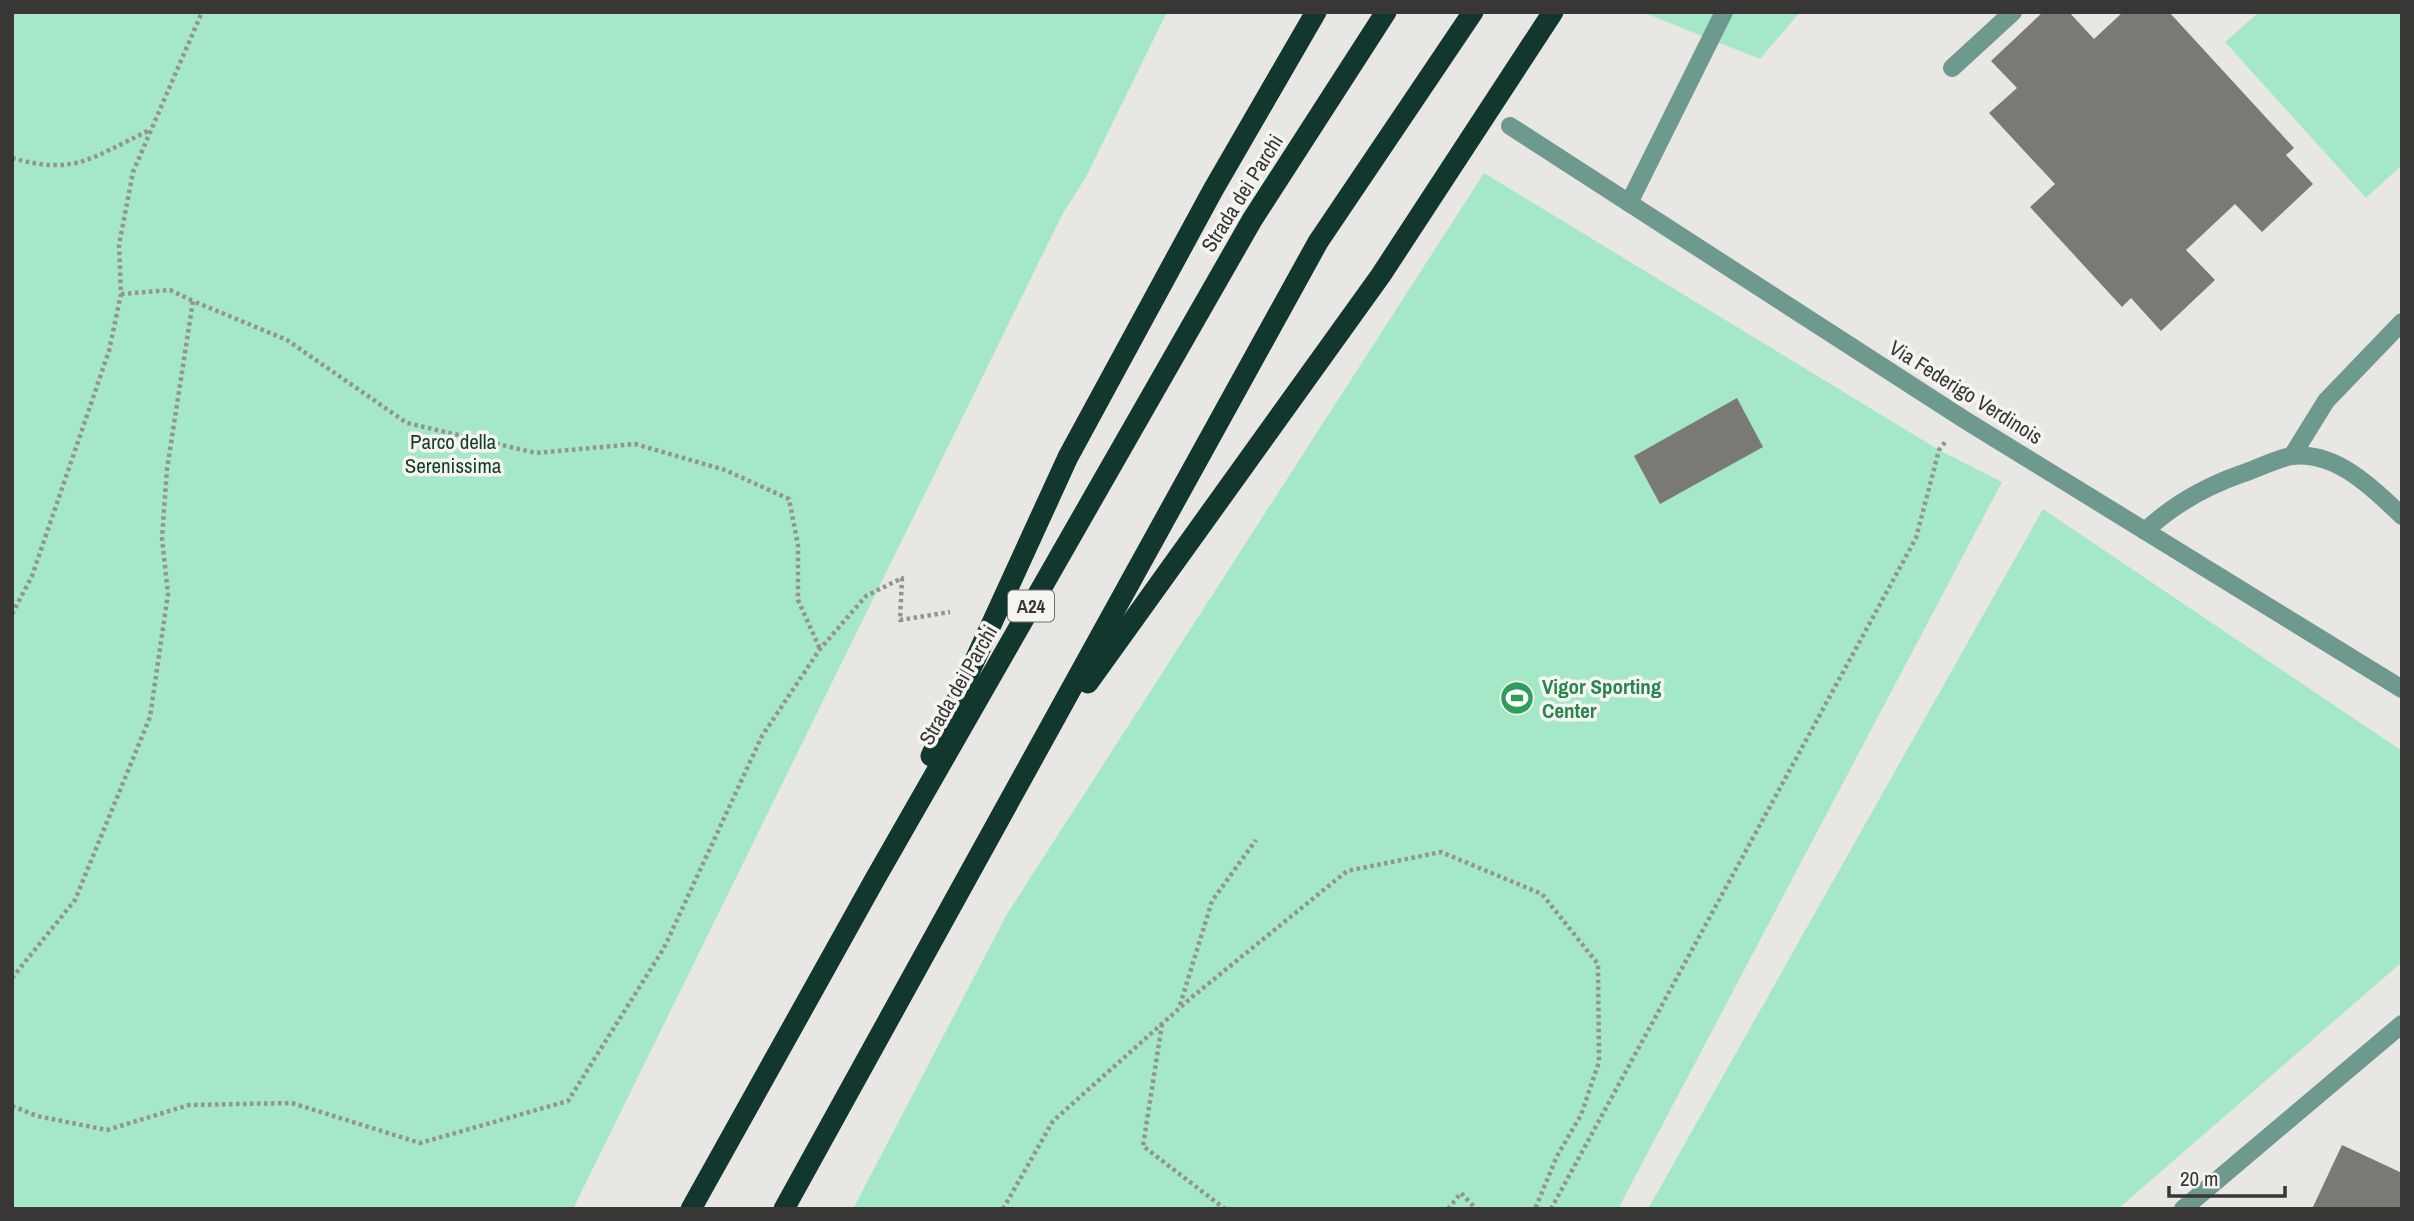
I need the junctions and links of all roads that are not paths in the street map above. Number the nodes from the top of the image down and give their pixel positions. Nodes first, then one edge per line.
1 (1316, 12) edge
2 (1387, 12) edge
3 (1473, 12) edge
4 (1553, 12) edge
5 (1724, 12) edge
6 (2013, 12) edge
7 (1952, 68) dead end
8 (1510, 126) dead end
9 (1629, 203) junction
10 (2402, 322) edge
11 (2292, 456) junction
12 (2402, 516) edge
13 (2145, 531) junction
14 (2402, 689) edge
15 (1023, 777) junction
16 (875, 879) junction
17 (2402, 1024) edge
18 (691, 1209) edge
19 (784, 1209) edge
20 (2182, 1209) edge

1 - 16 highway
2 - 16 highway, Strada dei Parchi / A24
3 - 15 highway
4 - 15 highway
5 - 9 street
6 - 7 street
8 - 9 street, Via Federigo Verdinois
9 - 13 street, Via Federigo Verdinois
10 - 11 street
11 - 12 street
11 - 13 street
13 - 14 street, Via Federigo Verdinois
15 - 19 highway
16 - 18 highway, Strada dei Parchi / A24
17 - 20 street

